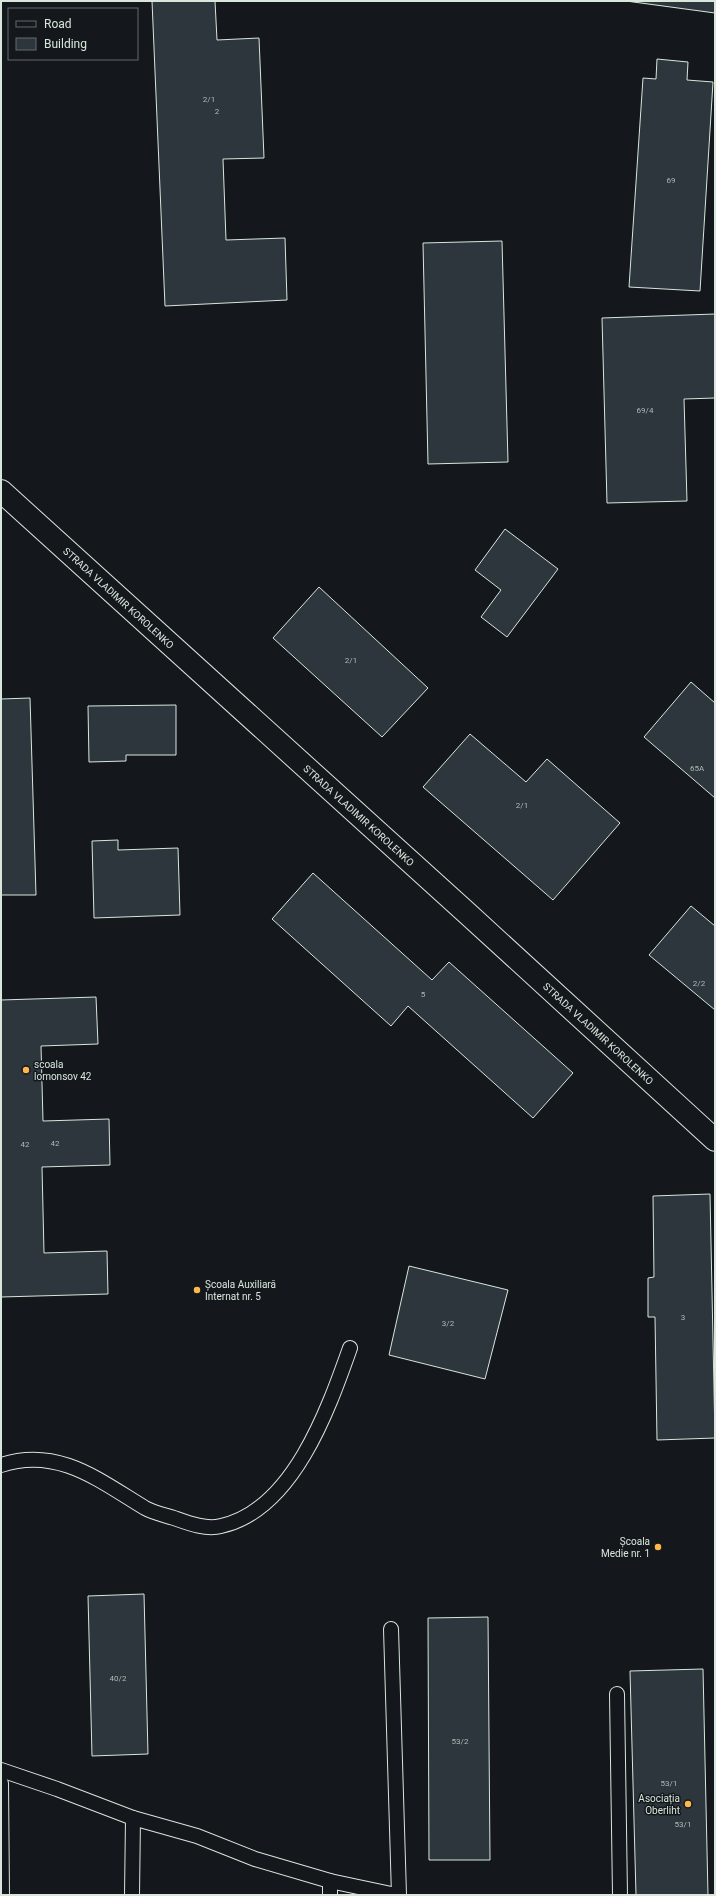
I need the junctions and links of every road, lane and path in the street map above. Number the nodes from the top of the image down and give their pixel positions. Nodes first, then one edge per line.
1 (1, 491) edge
2 (715, 1140) edge
3 (350, 1348) dead end
4 (1, 1465) edge
5 (391, 1628) dead end
6 (617, 1694) dead end
7 (1, 1770) edge
8 (1, 1783) edge
9 (133, 1818) junction
10 (330, 1881) junction
11 (2, 1895) edge
12 (132, 1895) edge
13 (330, 1895) edge
14 (396, 1895) edge
15 (399, 1895) edge
16 (620, 1895) edge

1 - 2 main road, STRADA VLADIMIR KOROLENKO
3 - 4 lane
5 - 15 lane
6 - 16 lane
7 - 9 lane
8 - 11 lane
9 - 10 lane
9 - 12 lane
10 - 13 lane
10 - 14 lane

